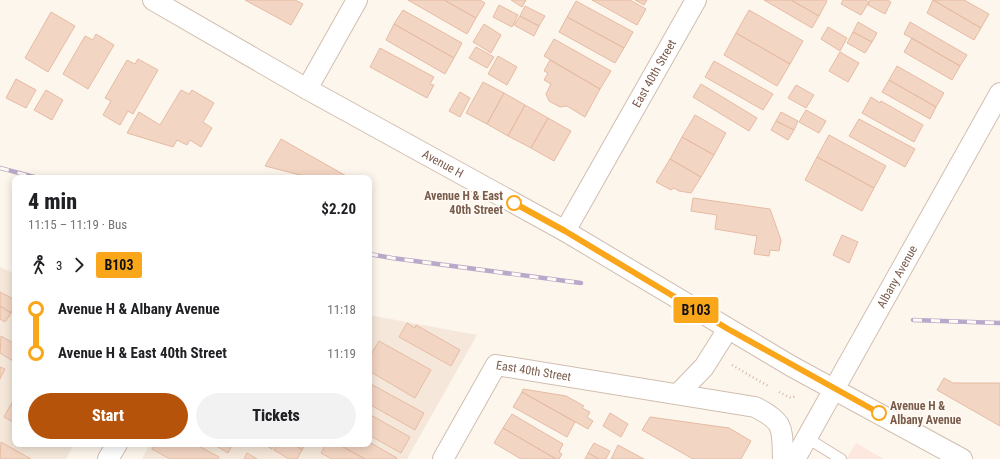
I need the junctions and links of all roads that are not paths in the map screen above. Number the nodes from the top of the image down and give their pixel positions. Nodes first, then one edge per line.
1 (153, 0) edge
2 (357, 0) edge
3 (696, 0) edge
4 (307, 88) junction
5 (1000, 93) edge
6 (565, 231) junction
7 (728, 329) junction
8 (834, 389) junction
9 (678, 394) junction
10 (806, 438) junction
11 (114, 447) edge
12 (108, 459) edge
13 (443, 459) edge
14 (783, 459) edge
15 (794, 459) edge
16 (841, 459) edge
17 (962, 459) edge

1 - 4 street, Avenue H
2 - 4 street
3 - 6 street, East 40th Street
4 - 6 street, Avenue H
5 - 8 street, Albany Avenue
6 - 7 street, Avenue H
7 - 8 street, Avenue H
7 - 9 street
8 - 10 street, Albany Avenue
8 - 17 street, Avenue H
9 - 13 street, East 40th Street
9 - 14 street, East 40th Street
10 - 15 street, Albany Avenue
10 - 16 lane
11 - 12 street

